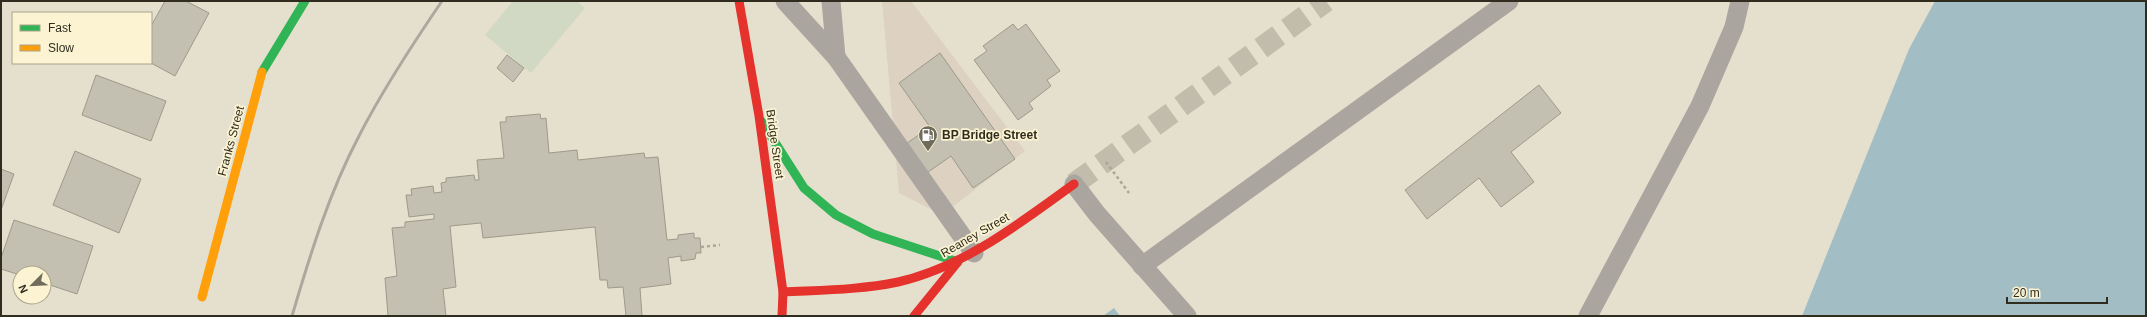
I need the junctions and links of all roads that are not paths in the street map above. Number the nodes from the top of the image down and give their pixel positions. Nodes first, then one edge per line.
1 (305, 1) edge
2 (739, 1) edge
3 (785, 1) edge
4 (831, 1) edge
5 (1509, 1) edge
6 (1740, 1) edge
7 (836, 57) junction
8 (759, 116) junction
9 (1074, 184) joint
10 (966, 257) junction
11 (1142, 266) junction
12 (783, 292) junction
13 (202, 297) dead end
14 (782, 316) edge
15 (914, 316) edge
16 (1187, 316) edge
17 (1588, 316) edge

1 - 13 street, Franks Street
2 - 8 street, Bridge Street
3 - 7 lane
4 - 7 lane
5 - 11 lane
6 - 17 lane
7 - 10 lane
8 - 10 street
8 - 12 street, Bridge Street
9 - 10 street, Reaney Street
9 - 11 lane
10 - 12 street, Reaney Street
10 - 15 street
11 - 16 lane
12 - 14 street, Bridge Street

